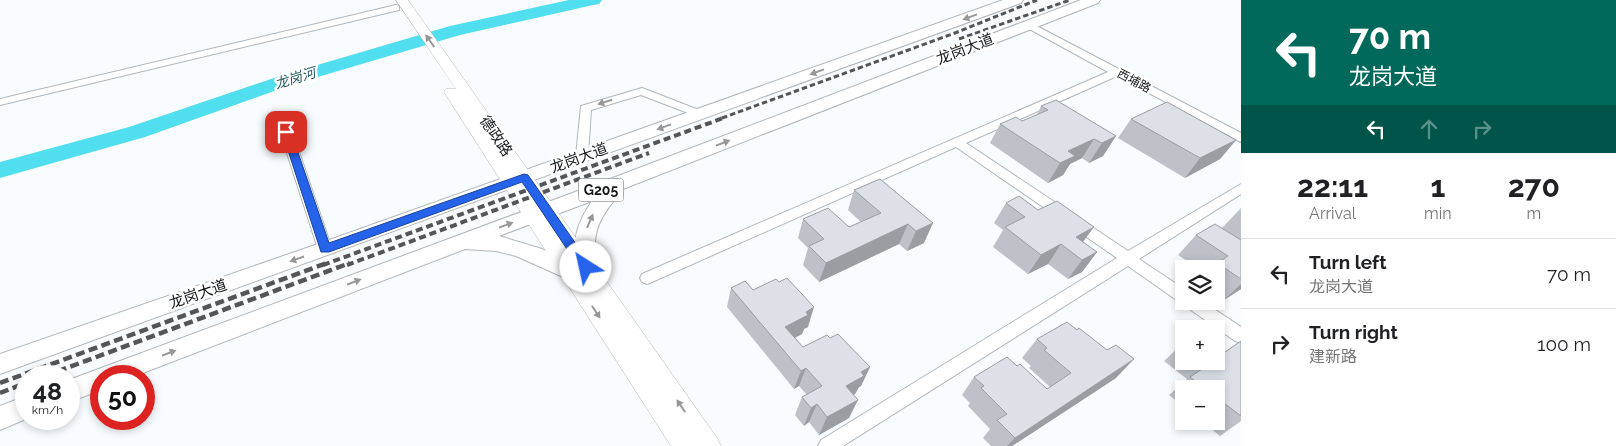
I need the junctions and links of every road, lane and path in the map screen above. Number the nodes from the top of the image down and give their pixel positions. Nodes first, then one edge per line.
1 (1016, 0) edge
2 (1093, 0) edge
3 (396, 3) edge
4 (1030, 23) junction
5 (1117, 72) junction
6 (0, 102) edge
7 (700, 114) junction
8 (281, 116) dead end
9 (1241, 131) edge
10 (1241, 138) edge
11 (957, 142) junction
12 (582, 156) junction
13 (517, 180) junction
14 (617, 184) junction
15 (1241, 188) edge
16 (540, 213) junction
17 (453, 245) junction
18 (325, 249) junction
19 (1128, 259) junction
20 (578, 270) junction
21 (647, 278) dead end
22 (1175, 291) edge
23 (1203, 310) edge
24 (1241, 336) edge
25 (0, 364) edge
26 (136, 365) edge
27 (15, 412) edge
28 (0, 418) edge
29 (684, 446) edge
30 (709, 446) edge
31 (828, 446) edge

1 -> 7 highway, 龙岗大道 / G205
2 - 4 highway, 龙岗大道 / G205
3 - 6 street
3 - 13 main road, 德政路
4 - 5 street, 西埔路
4 - 9 street, 西埔路
14 -> 4 highway, 龙岗大道 / G205
5 - 10 street, 西埔路
5 - 11 street
7 -> 12 highway, 龙岗大道 / G205
7 -> 12 street
8 - 18 street
11 - 19 street
11 - 21 street
12 - 13 highway, 龙岗大道 / G205
13 - 16 main road, 德政路
13 - 18 highway, 龙岗大道 / G205
14 - 16 highway, 龙岗大道 / G205
20 -> 14 highway
15 - 19 street
17 -> 16 highway, 龙岗大道 / G205
16 - 20 main road, 德政路
17 - 20 highway
26 -> 17 highway, 龙岗大道 / G205
18 -> 25 highway, 龙岗大道 / G205
19 - 22 street
19 - 31 street
20 -> 29 main road, 德政路
30 -> 20 main road, 德政路
23 - 24 street
27 - 28 highway

